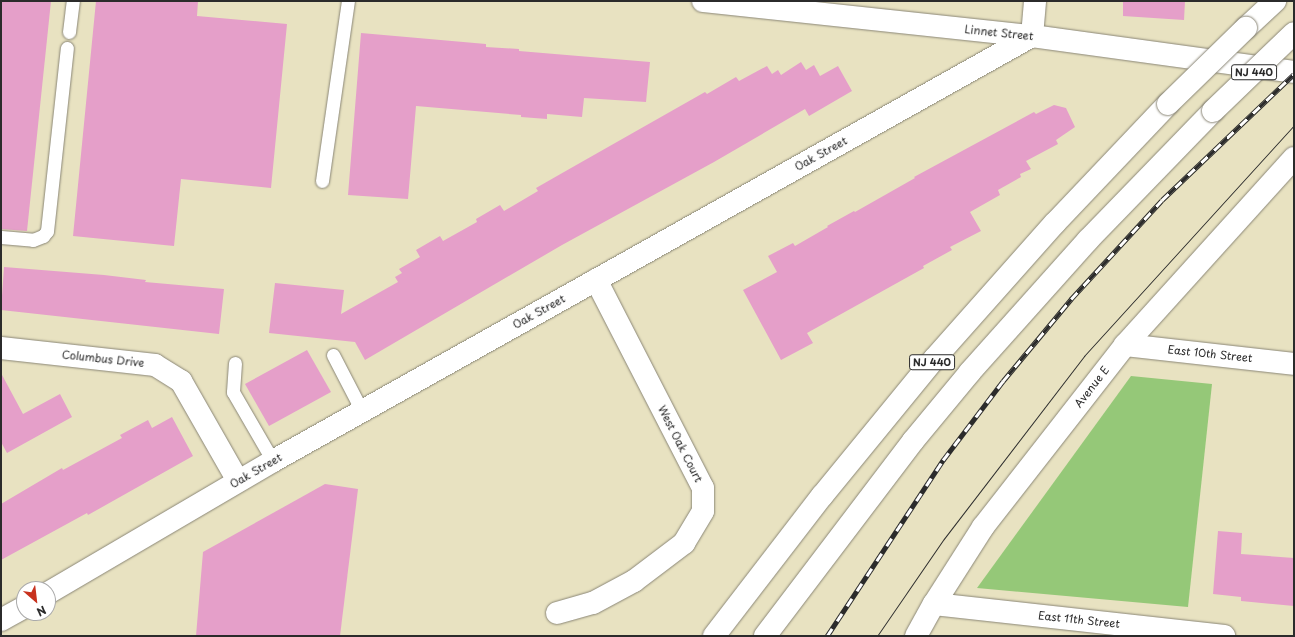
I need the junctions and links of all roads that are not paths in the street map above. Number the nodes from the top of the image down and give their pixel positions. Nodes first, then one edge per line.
1 (73, 1) edge
2 (348, 1) edge
3 (703, 1) edge
4 (1035, 1) edge
5 (1275, 1) edge
6 (69, 32) dead end
7 (1294, 33) edge
8 (1032, 36) junction
9 (67, 48) dead end
10 (1294, 72) edge
11 (1294, 158) edge
12 (322, 181) dead end
13 (1, 237) edge
14 (596, 280) junction
15 (1125, 345) junction
16 (1, 348) edge
17 (333, 355) dead end
18 (236, 363) dead end
19 (1294, 364) edge
20 (362, 411) junction
21 (273, 461) junction
22 (238, 481) junction
23 (56, 588) edge
24 (934, 604) junction
25 (16, 612) edge
26 (557, 613) dead end
27 (1, 620) edge
28 (714, 636) edge
29 (765, 636) edge
30 (916, 636) edge
31 (1224, 636) edge

1 - 6 lane
2 - 12 lane
3 - 8 main road, Linnet Street
4 - 8 main road
5 - 28 main road, NJ 440, bridge
7 - 29 main road, NJ 440, bridge
8 - 10 main road, Linnet Street
8 - 14 main road, Oak Street
9 - 13 lane
11 - 15 main road, Avenue E
14 - 20 main road, Oak Street
14 - 26 main road, West Oak Court
15 - 19 main road, East 10th Street
15 - 24 main road, Avenue E
16 - 22 main road, Columbus Drive
17 - 20 lane
18 - 21 lane
20 - 21 main road, Oak Street
21 - 22 main road, Oak Street
22 - 23 main road, Oak Street
24 - 30 main road, Avenue E
24 - 31 main road, East 11th Street
25 - 27 main road

